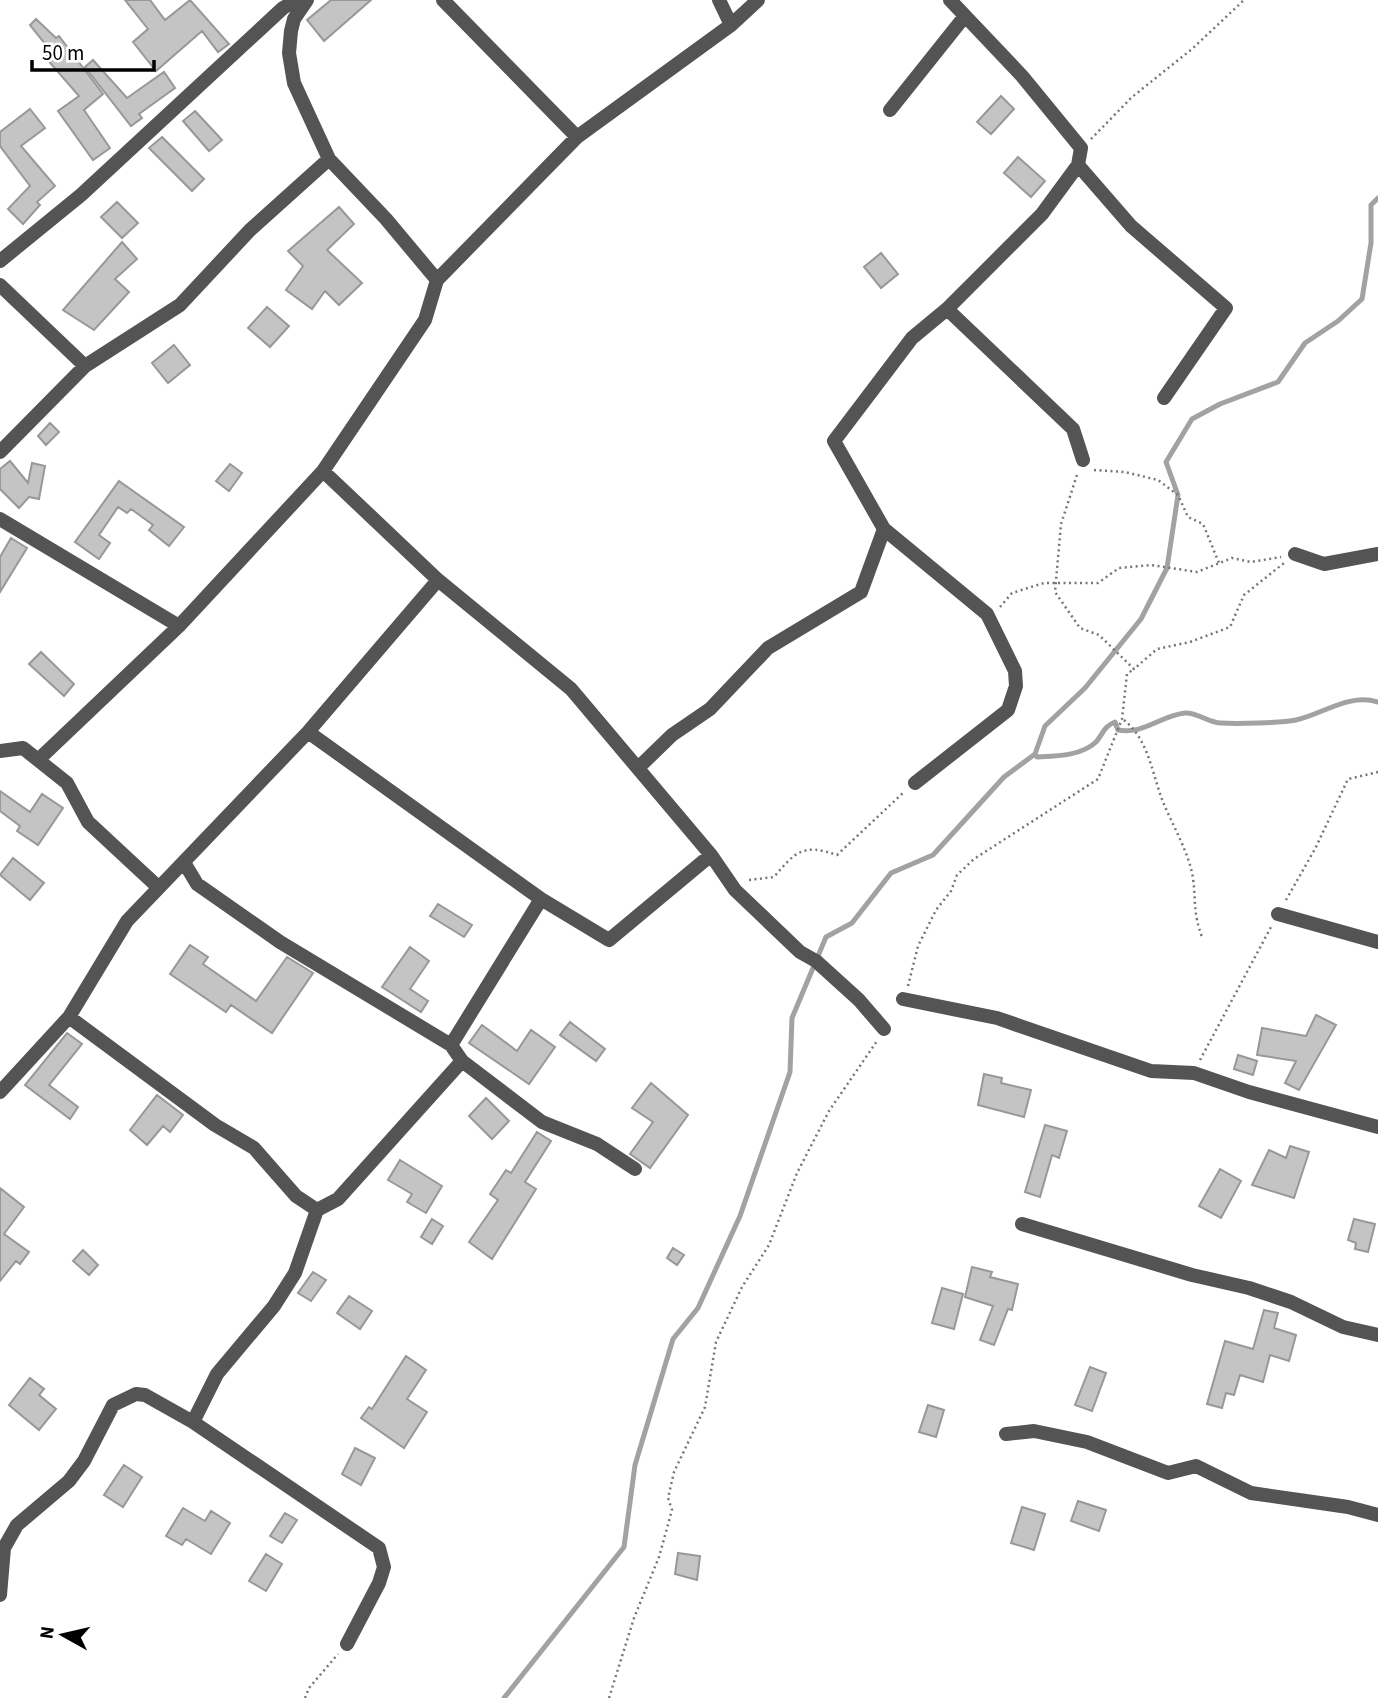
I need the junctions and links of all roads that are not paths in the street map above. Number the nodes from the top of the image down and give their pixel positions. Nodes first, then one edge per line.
1 (297, 0) edge
2 (307, 0) edge
3 (443, 0) edge
4 (719, 0) edge
5 (758, 0) edge
6 (950, 0) edge
7 (965, 16) junction
8 (731, 25) junction
9 (890, 110) dead end
10 (577, 137) junction
11 (329, 159) junction
12 (1078, 165) junction
13 (0, 261) edge
14 (437, 280) junction
15 (0, 285) edge
16 (947, 309) junction
17 (85, 366) junction
18 (1164, 398) dead end
19 (0, 452) edge
20 (1083, 460) road end
21 (323, 471) junction
22 (0, 519) edge
23 (884, 529) junction
24 (1295, 554) road end
25 (1378, 554) edge
26 (438, 580) junction
27 (179, 626) junction
28 (308, 732) junction
29 (0, 751) edge
30 (38, 760) junction
31 (639, 767) junction
32 (915, 783) road end
33 (711, 855) junction
34 (185, 864) junction
35 (158, 887) junction
36 (541, 899) junction
37 (1278, 914) dead end
38 (1378, 942) edge
39 (903, 999) road end
40 (69, 1017) junction
41 (884, 1029) road end
42 (452, 1045) junction
43 (462, 1060) junction
44 (0, 1092) edge
45 (1378, 1127) edge
46 (635, 1169) dead end
47 (317, 1210) junction
48 (1022, 1224) dead end
49 (1378, 1335) edge
50 (193, 1422) junction
51 (1006, 1434) dead end
52 (1378, 1515) edge
53 (0, 1595) edge
54 (347, 1644) road end

1 - 13 street
2 - 11 street
3 - 10 street
4 - 8 street
5 - 8 street
6 - 7 street
7 - 9 street
7 - 12 street
8 - 10 street
10 - 14 street
11 - 14 street
11 - 17 street
12 - 16 street
12 - 18 street
14 - 21 street
15 - 17 street
16 - 20 street
16 - 23 street
17 - 19 street
21 - 26 street
21 - 27 street
22 - 27 street
23 - 31 street
23 - 32 street
24 - 25 street
26 - 28 street
26 - 31 street
27 - 30 street
28 - 34 street
28 - 36 street
29 - 30 street
30 - 35 street
31 - 33 street
33 - 36 street
33 - 41 street
34 - 35 street
34 - 42 street
35 - 40 street
36 - 42 street
37 - 38 street
39 - 45 street
40 - 44 street
40 - 47 street
42 - 43 street
43 - 46 street
43 - 47 street
47 - 50 street
48 - 49 street
50 - 53 street
50 - 54 street
51 - 52 street

